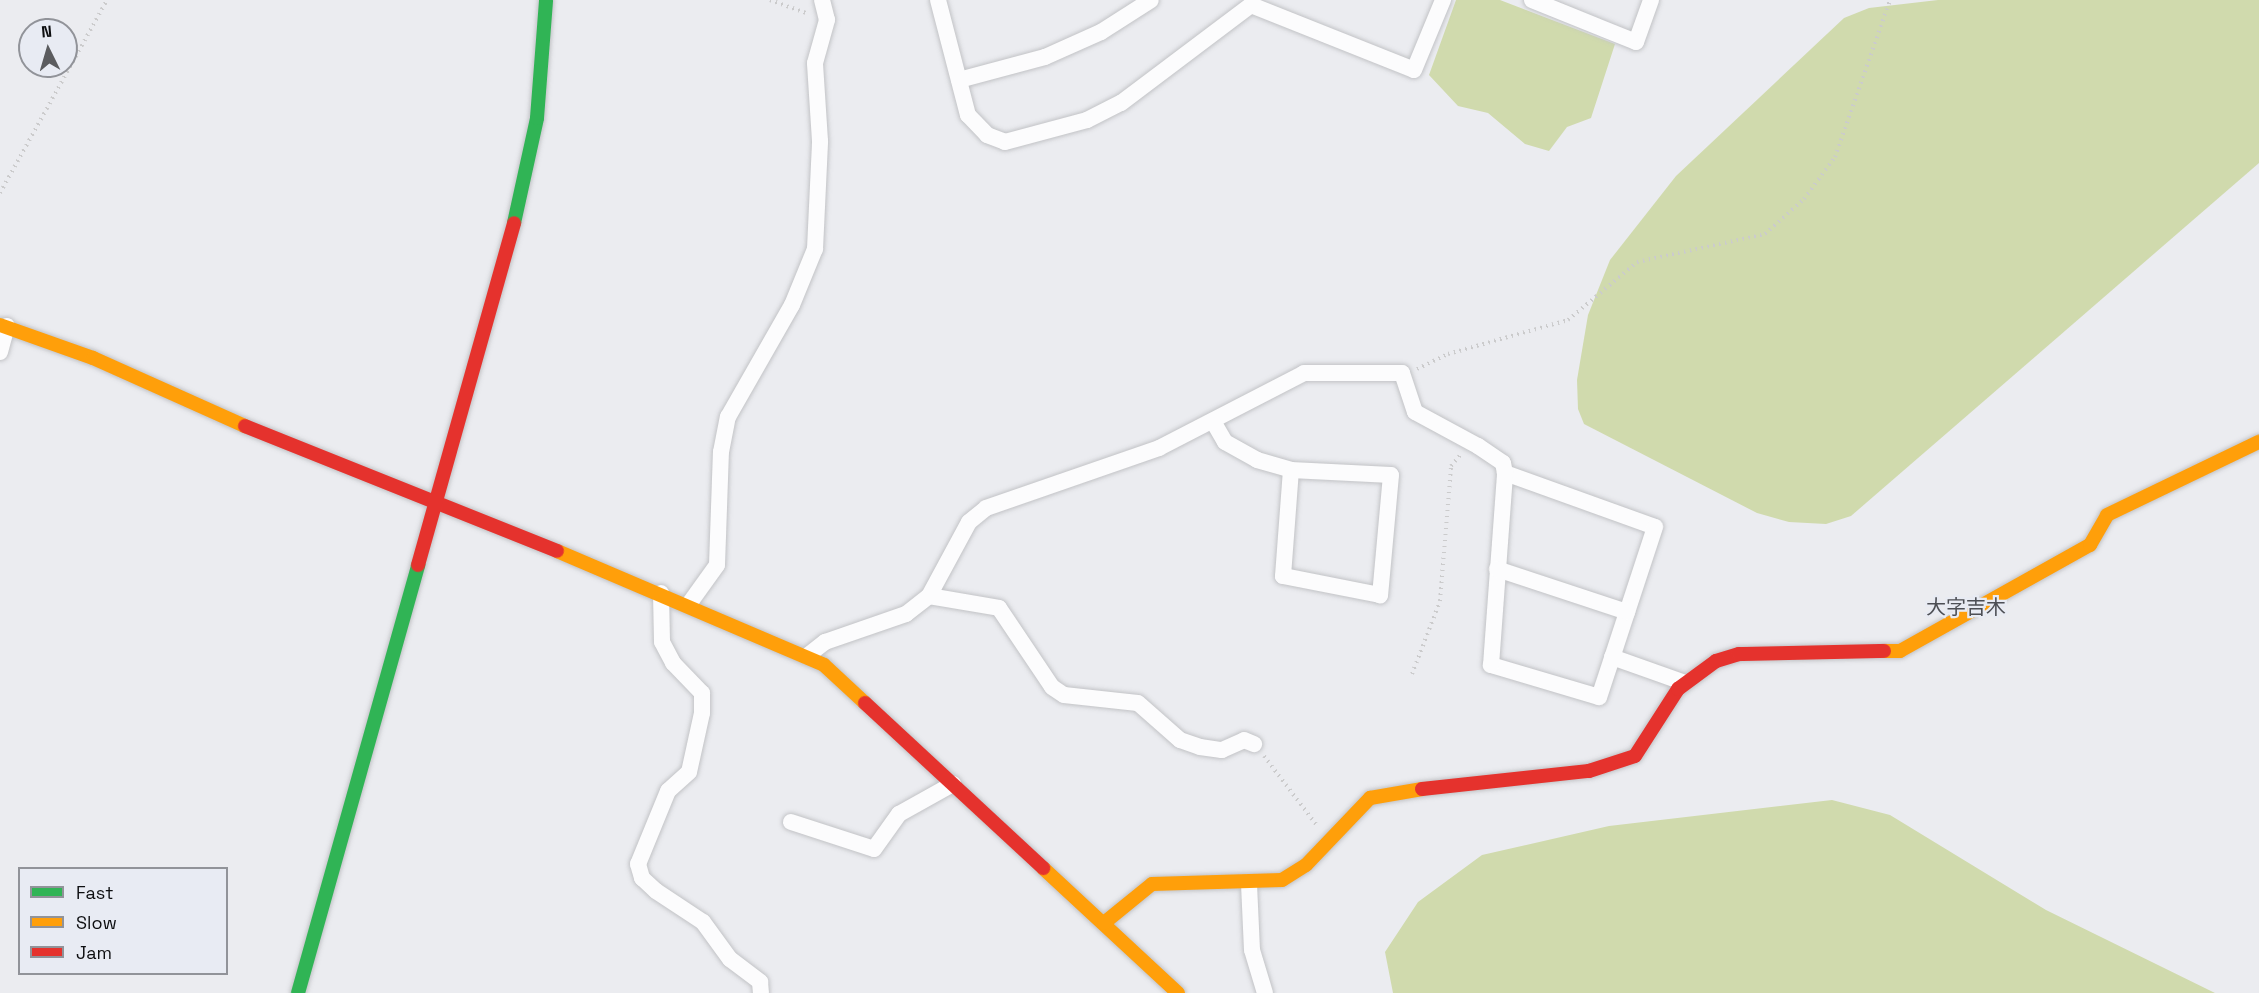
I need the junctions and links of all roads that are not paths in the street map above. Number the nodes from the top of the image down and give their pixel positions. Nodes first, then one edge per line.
1 (546, 0) edge
2 (822, 0) edge
3 (938, 0) edge
4 (1151, 0) edge
5 (1443, 0) edge
6 (1532, 0) edge
7 (1651, 0) edge
8 (959, 80) junction
9 (4, 326) edge
10 (0, 351) edge
11 (1214, 423) junction
12 (2259, 442) edge
13 (1292, 470) junction
14 (1505, 473) junction
15 (433, 502) junction
16 (1497, 569) junction
17 (661, 593) junction
18 (929, 596) junction
19 (689, 604) junction
20 (1627, 612) junction
21 (807, 656) junction
22 (1612, 657) junction
23 (1685, 683) junction
24 (1254, 744) road end
25 (953, 784) junction
26 (791, 822) dead end
27 (1250, 884) junction
28 (1104, 923) junction
29 (298, 993) edge
30 (762, 993) edge
31 (1178, 993) edge
32 (1265, 993) edge

1 - 15 street
2 - 19 street
3 - 8 street
4 - 8 street
5 - 8 street
6 - 7 street
9 - 10 street
9 - 15 street
11 - 13 street
11 - 14 street
11 - 18 street
12 - 23 street
13 - 13 street
14 - 16 street
14 - 20 street
15 - 17 street
15 - 29 street
16 - 20 street
16 - 22 street
17 - 19 street
17 - 30 street
18 - 21 street
18 - 24 street
19 - 21 street
20 - 22 street
21 - 25 street
22 - 23 street
23 - 27 street
25 - 26 street
25 - 28 street
27 - 28 street
27 - 32 street
28 - 31 street

